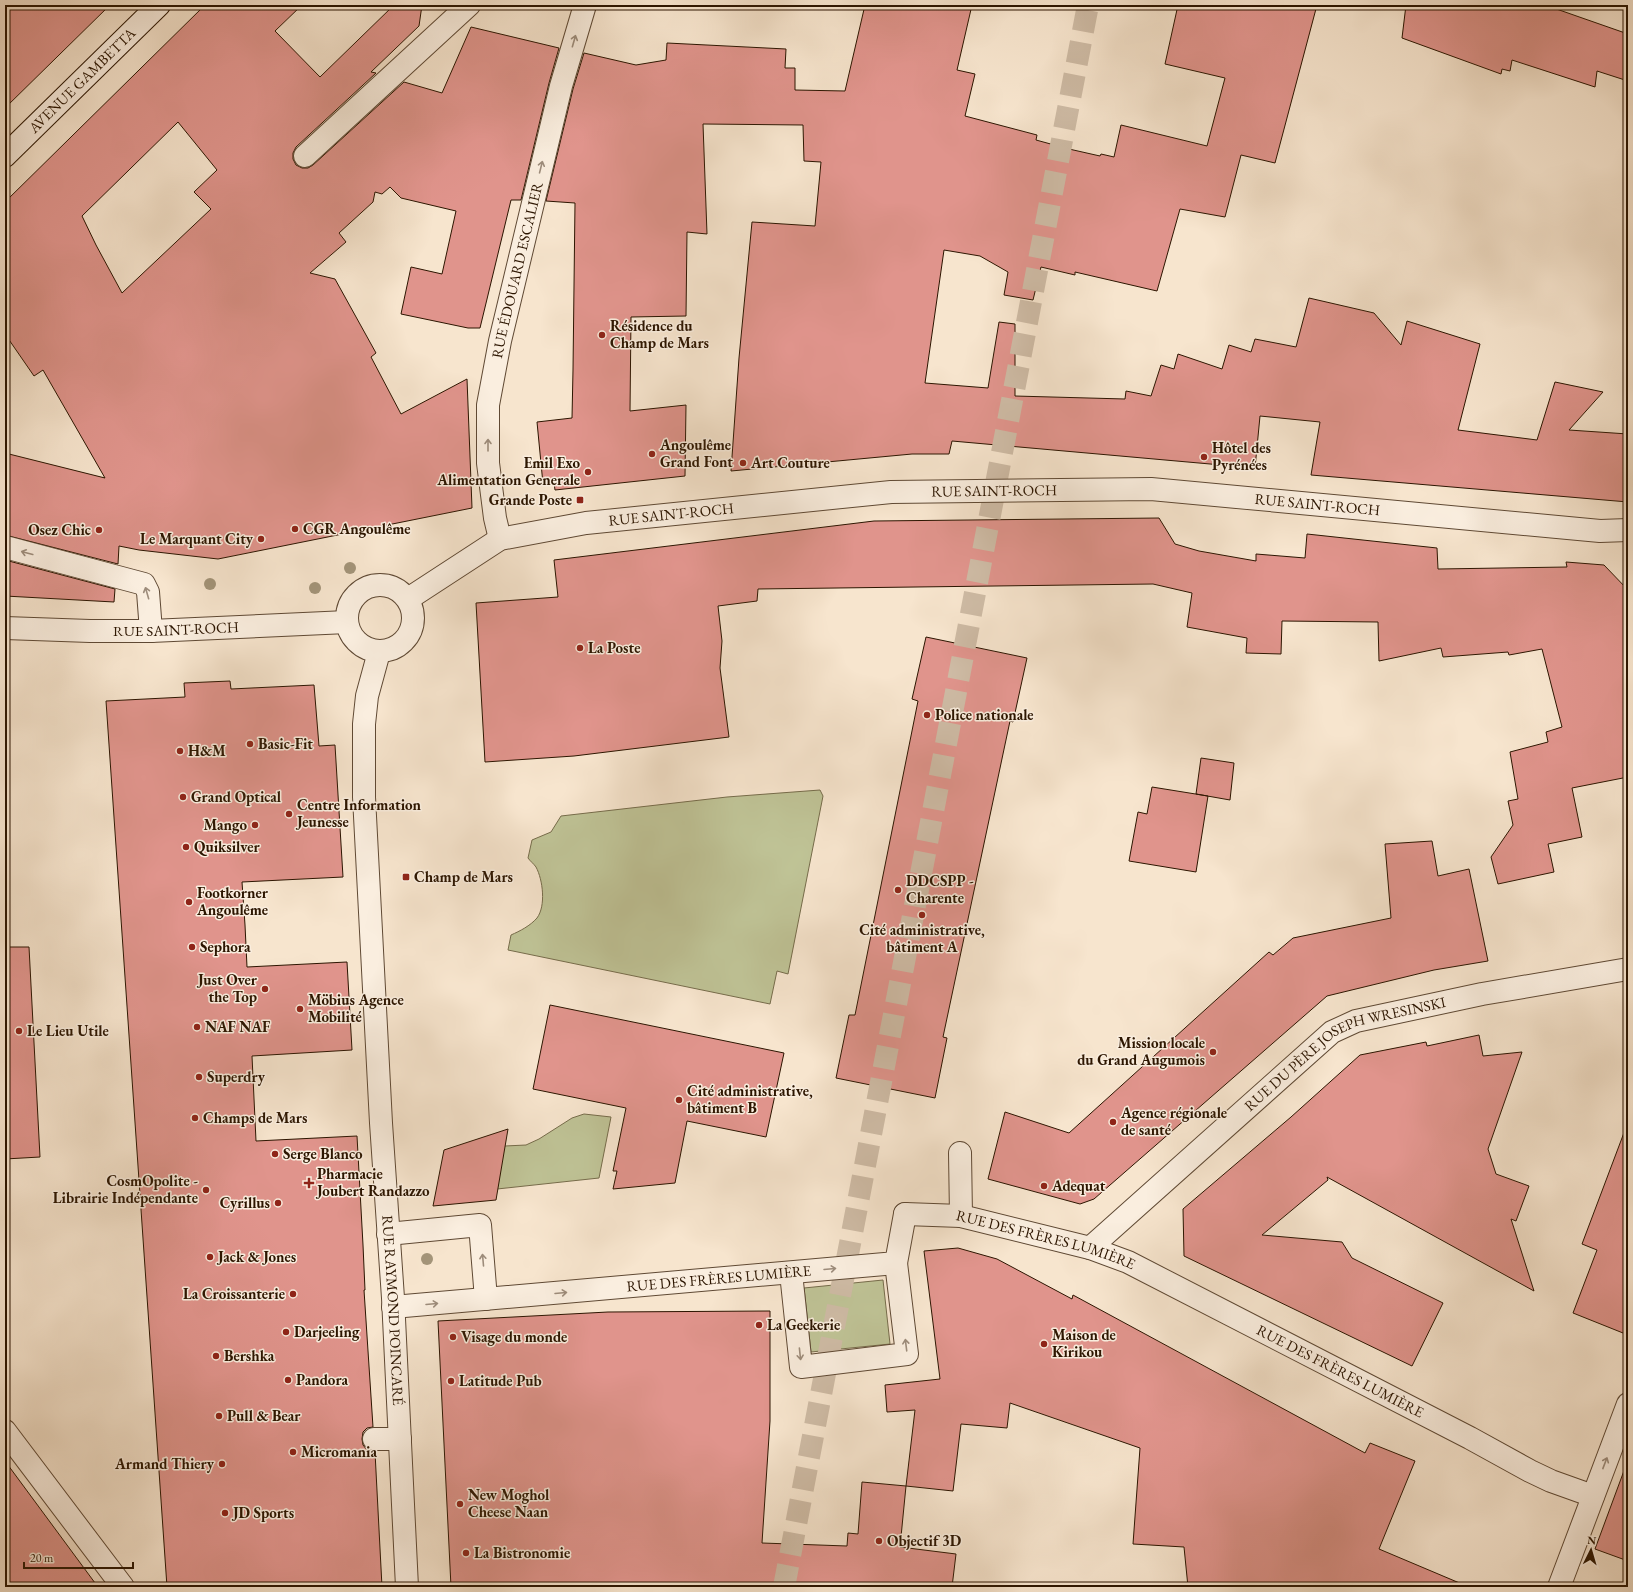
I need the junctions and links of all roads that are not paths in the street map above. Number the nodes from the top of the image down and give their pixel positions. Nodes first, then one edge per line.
1 (159, 5) edge
2 (469, 5) edge
3 (585, 5) edge
4 (5, 156) edge
5 (305, 156) dead end
6 (1628, 530) edge
7 (1600, 531) junction
8 (500, 539) junction
9 (1628, 546) edge
10 (5, 547) edge
11 (408, 599) junction
12 (347, 622) junction
13 (5, 628) edge
14 (152, 631) junction
15 (379, 652) junction
16 (1628, 969) edge
17 (960, 1153) dead end
18 (961, 1216) junction
19 (388, 1234) junction
20 (1090, 1248) junction
21 (896, 1263) junction
22 (791, 1273) junction
23 (486, 1299) junction
24 (393, 1307) junction
25 (1628, 1404) edge
26 (5, 1431) edge
27 (374, 1439) dead end
28 (400, 1439) junction
29 (1593, 1496) junction
30 (123, 1587) edge
31 (407, 1587) edge
32 (1559, 1587) edge

1 - 4 street, AVENUE GAMBETTA
2 - 5 street
8 -> 3 street, RUE ÉDOUARD ESCALIER
6 - 7 street, RUE SAINT-ROCH
7 - 8 street, RUE SAINT-ROCH
7 - 9 street, RUE SAINT-ROCH
8 - 11 street, RUE SAINT-ROCH
14 -> 10 street
11 - 12 street
11 - 15 street
12 - 14 street, RUE SAINT-ROCH
12 - 15 street
13 - 14 street, RUE SAINT-ROCH
15 - 19 street, RUE RAYMOND POINCARÉ
16 - 20 street, RUE DU PÈRE JOSEPH WRESINSKI
17 - 18 street
18 - 20 street, RUE DES FRÈRES LUMIÈRE
18 - 21 street, RUE DES FRÈRES LUMIÈRE
23 -> 19 street
19 - 24 street, RUE RAYMOND POINCARÉ
20 - 29 street, RUE DES FRÈRES LUMIÈRE
22 -> 21 street, RUE DES FRÈRES LUMIÈRE
22 -> 21 street
23 -> 22 street, RUE DES FRÈRES LUMIÈRE
24 -> 23 street, RUE DES FRÈRES LUMIÈRE
24 - 28 street, RUE RAYMOND POINCARÉ
29 -> 25 street
26 - 30 street
27 - 28 street
28 - 31 street, RUE RAYMOND POINCARÉ
29 - 32 street

